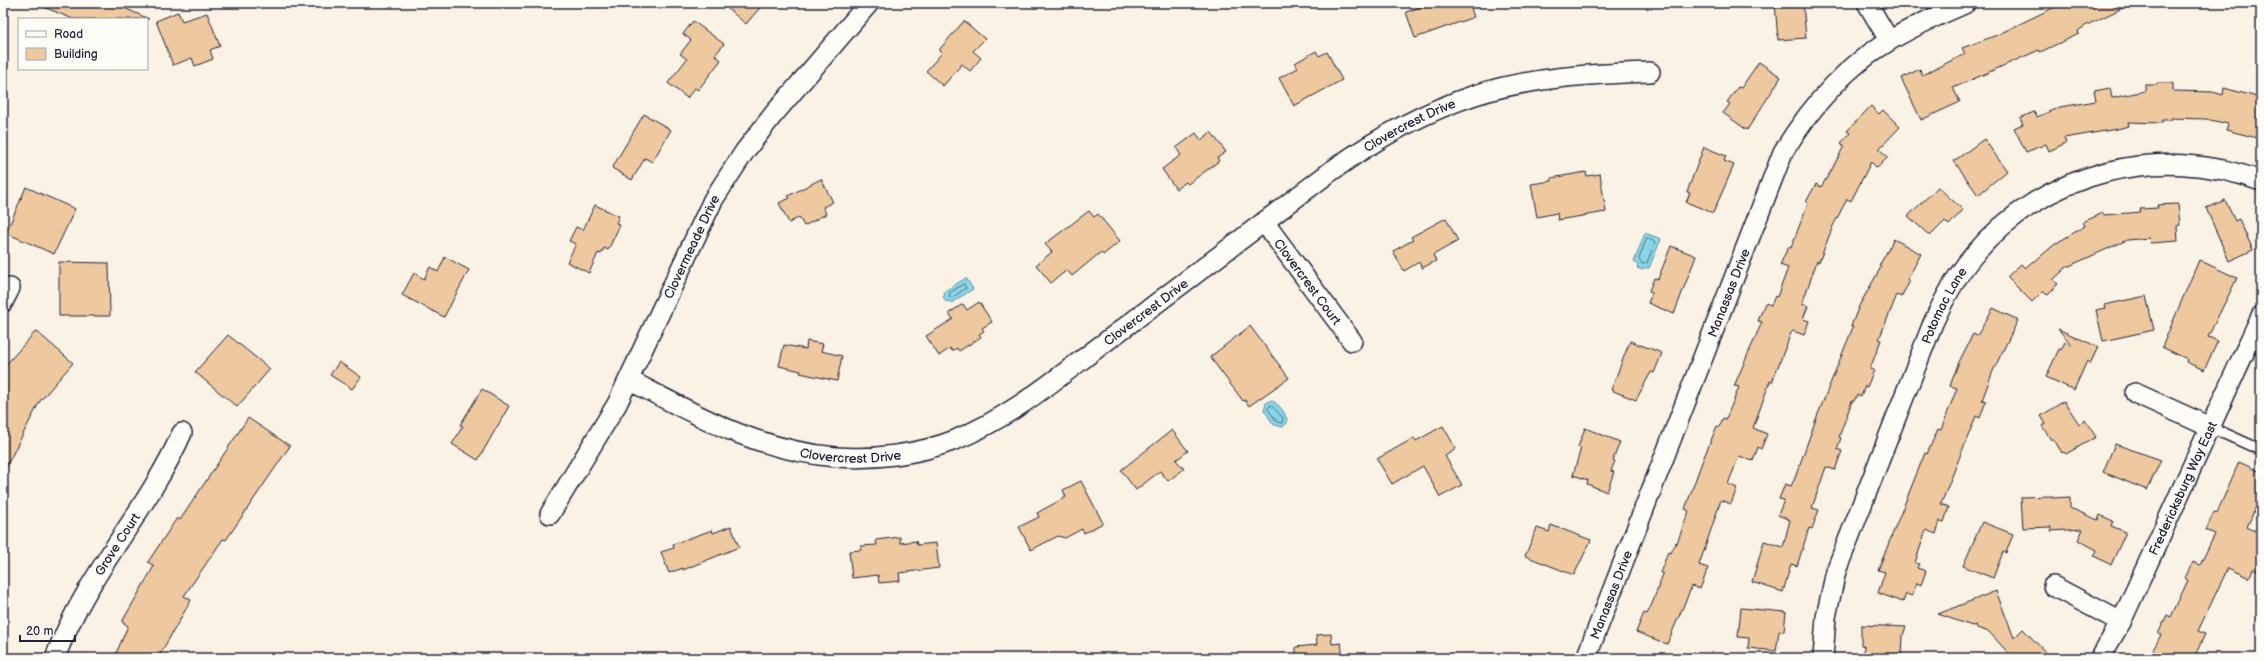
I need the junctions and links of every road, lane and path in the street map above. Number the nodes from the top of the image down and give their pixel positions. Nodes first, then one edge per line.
1 (869, 3) edge
2 (1867, 3) edge
3 (1966, 3) edge
4 (1890, 40) junction
5 (1650, 72) dead end
6 (2261, 181) edge
7 (1264, 222) junction
8 (2261, 316) edge
9 (1352, 341) dead end
10 (629, 380) junction
11 (2135, 393) dead end
12 (2210, 427) junction
13 (182, 433) dead end
14 (2261, 450) edge
15 (550, 514) dead end
16 (2053, 586) dead end
17 (2121, 622) junction
18 (55, 658) edge
19 (1586, 658) edge
20 (1823, 658) edge
21 (2100, 658) edge

1 - 10 street, Clovermeade Drive
2 - 4 street
3 - 4 street, Manassas Drive
4 - 19 street, Manassas Drive
5 - 7 street, Clovercrest Drive
6 - 20 street, Potomac Lane
7 - 9 street, Clovercrest Court
7 - 10 street, Clovercrest Drive
8 - 12 street, Fredericksburg Way East
10 - 15 street, Clovermeade Drive
11 - 12 street
12 - 14 lane
12 - 17 street, Fredericksburg Way East
13 - 18 street, Grove Court
16 - 17 street
17 - 21 street, Fredericksburg Way East

